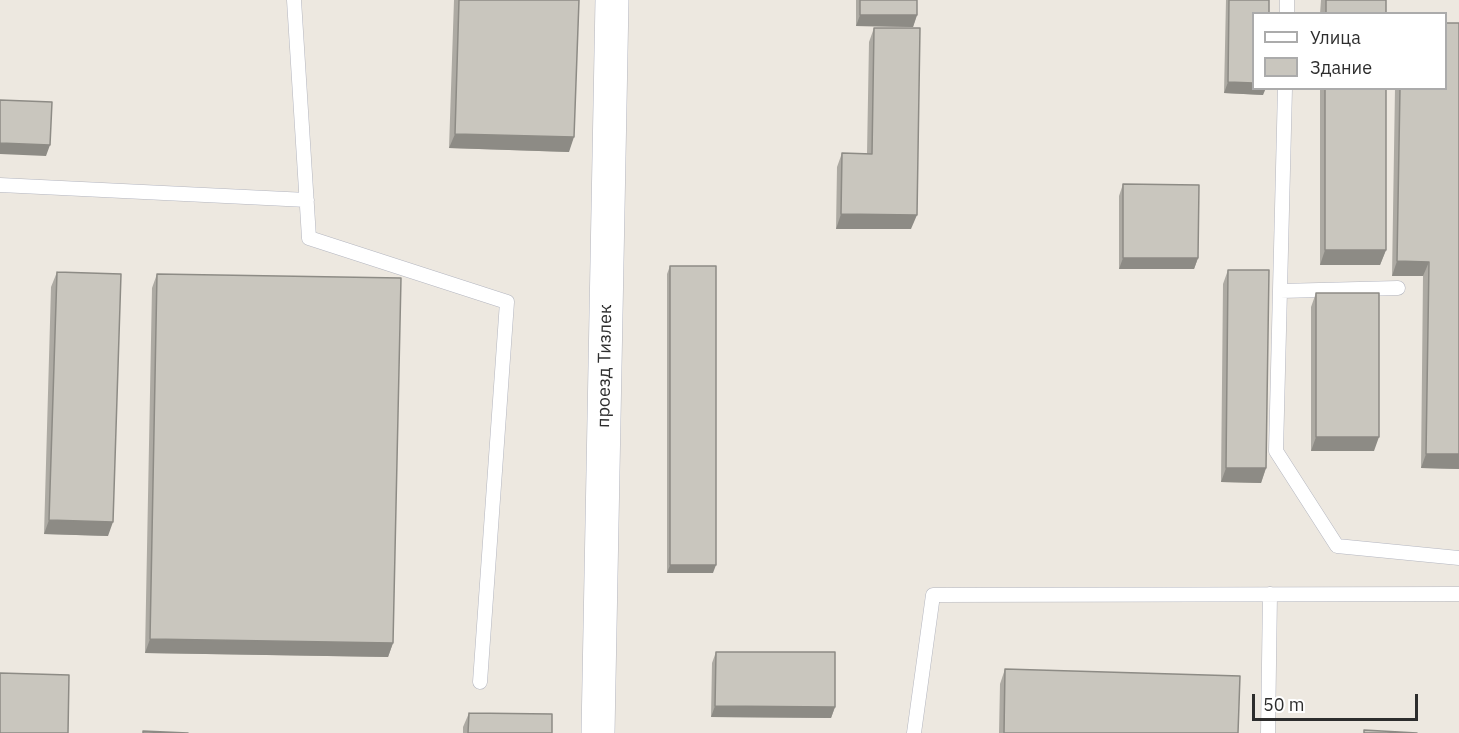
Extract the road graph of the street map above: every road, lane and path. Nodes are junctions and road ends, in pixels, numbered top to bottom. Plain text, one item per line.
1 (294, 0) edge
2 (612, 0) edge
3 (1285, 90) edge
4 (0, 185) edge
5 (307, 200) junction
6 (1398, 288) dead end
7 (1280, 291) junction
8 (1459, 558) edge
9 (1270, 594) junction
10 (1459, 594) edge
11 (480, 682) dead end
12 (598, 733) edge
13 (914, 733) edge
14 (1268, 733) edge

1 - 5 lane
2 - 12 street, проезд Тизлек
3 - 7 lane
4 - 5 lane
5 - 11 lane
6 - 7 lane
7 - 8 lane
9 - 10 lane
9 - 13 lane
9 - 14 lane

